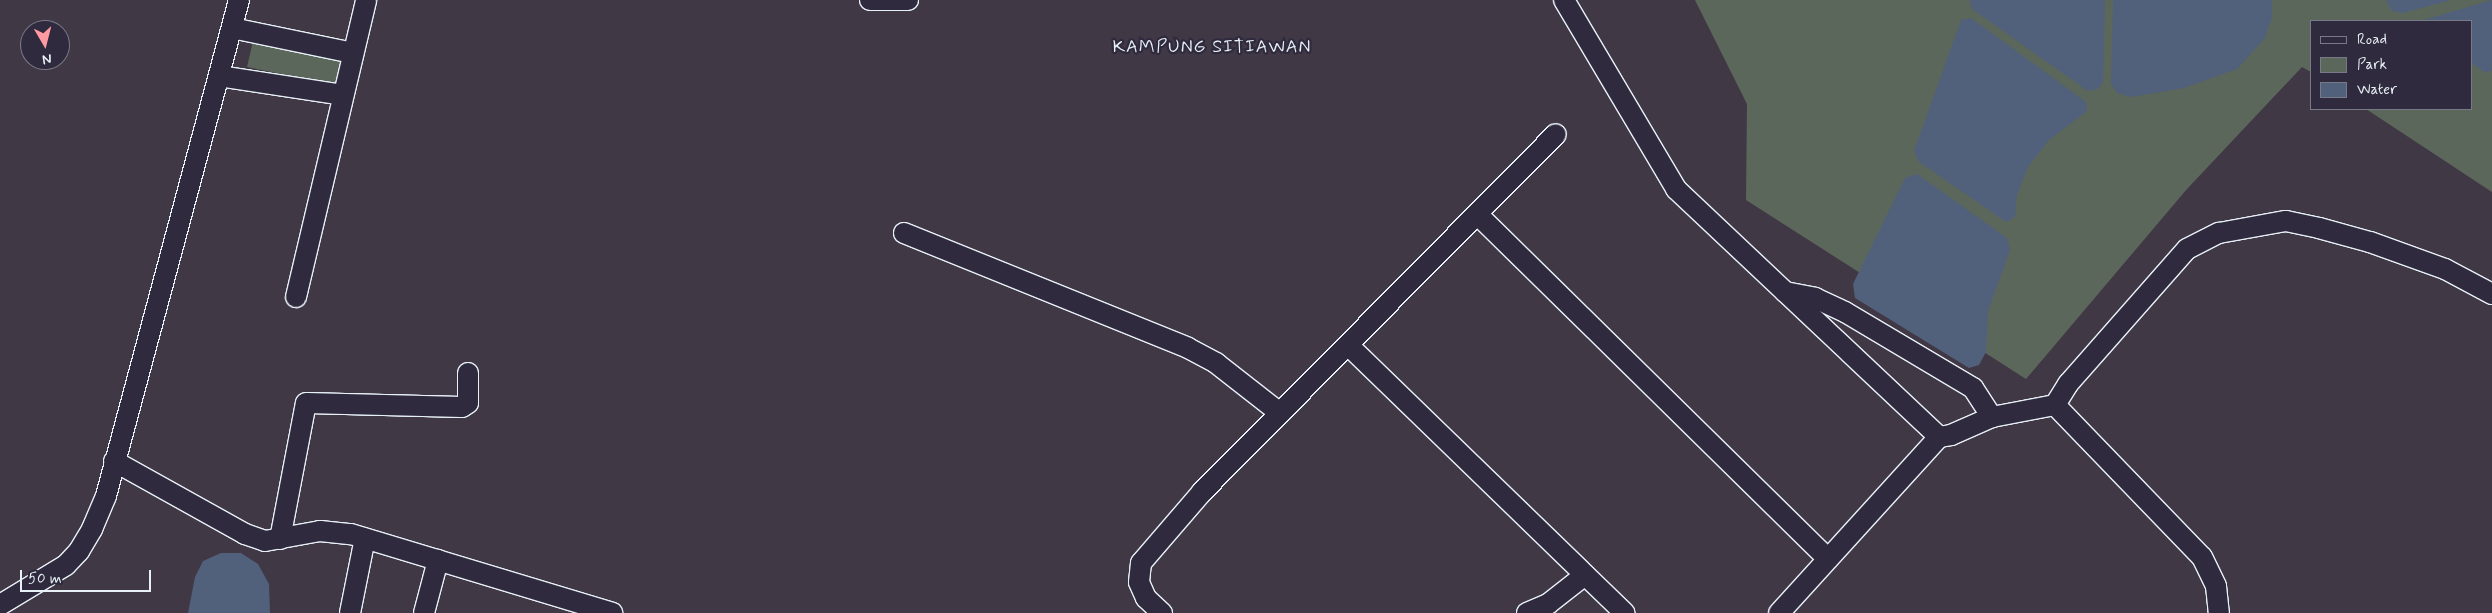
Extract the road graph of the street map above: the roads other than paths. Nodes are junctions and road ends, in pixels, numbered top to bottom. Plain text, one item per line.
1 (240, 0) edge
2 (366, 0) edge
3 (870, 0) edge
4 (908, 0) edge
5 (1564, 0) edge
6 (232, 28) junction
7 (353, 53) junction
8 (219, 76) junction
9 (344, 95) junction
10 (1556, 134) dead end
11 (1477, 214) junction
12 (904, 233) dead end
13 (1785, 292) junction
14 (2492, 294) edge
15 (296, 298) dead end
16 (1348, 345) junction
17 (468, 373) dead end
18 (2055, 405) junction
19 (1280, 413) junction
20 (1992, 417) junction
21 (1939, 437) junction
22 (114, 461) junction
23 (365, 538) junction
24 (280, 539) junction
25 (1828, 559) junction
26 (438, 560) junction
27 (1585, 576) junction
28 (0, 606) edge
29 (4, 613) edge
30 (350, 613) edge
31 (424, 613) edge
32 (612, 613) edge
33 (1162, 613) edge
34 (1527, 613) edge
35 (1625, 613) edge
36 (1779, 613) edge
37 (2219, 613) edge

1 - 6 street
2 - 7 street
3 - 4 street
5 - 13 street
6 - 7 street
6 - 8 street
7 - 9 street
8 - 9 street
8 - 22 street
9 - 15 street
10 - 11 street
11 - 16 street
11 - 25 street
12 - 19 street
13 - 20 street
13 - 21 street
14 - 18 street
16 - 19 street
16 - 27 street
17 - 24 street
18 - 20 street
18 - 37 street
19 - 33 street
20 - 21 street
21 - 25 street
22 - 24 street
22 - 28 street
23 - 24 street
23 - 26 street
23 - 30 street
25 - 36 street
26 - 31 street
26 - 32 street
27 - 34 street
27 - 35 street
28 - 29 street

